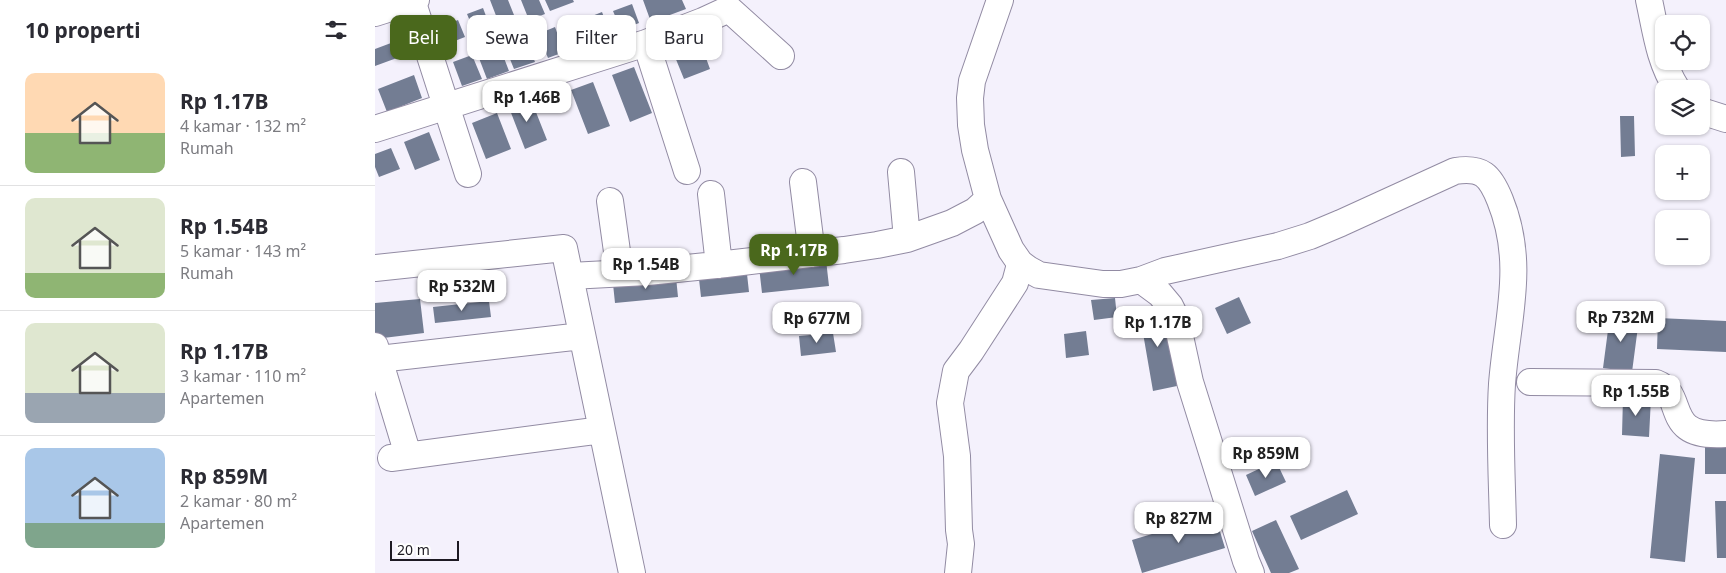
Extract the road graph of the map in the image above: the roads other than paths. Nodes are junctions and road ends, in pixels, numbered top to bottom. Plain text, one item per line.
1 (413, 0) edge
2 (1000, 0) edge
3 (1649, 0) edge
4 (725, 4) edge
5 (375, 13) edge
6 (645, 43) junction
7 (781, 56) dead end
8 (1671, 80) edge
9 (446, 105) junction
10 (1710, 114) edge
11 (1726, 119) edge
12 (375, 129) edge
13 (687, 171) dead end
14 (901, 172) dead end
15 (468, 174) dead end
16 (803, 182) dead end
17 (711, 194) dead end
18 (988, 199) junction
19 (610, 200) dead end
20 (907, 239) junction
21 (812, 254) junction
22 (719, 265) junction
23 (1024, 266) junction
24 (375, 268) edge
25 (620, 273) junction
26 (570, 276) junction
27 (1141, 280) junction
28 (582, 336) junction
29 (377, 352) edge
30 (1530, 382) dead end
31 (603, 430) junction
32 (1726, 434) edge
33 (1503, 525) dead end
34 (632, 573) edge
35 (958, 573) edge
36 (1251, 573) edge

1 - 5 street
1 - 9 street
2 - 18 street
3 - 8 street
4 - 6 street
4 - 7 street
6 - 9 street
6 - 13 street
9 - 12 street
9 - 15 street
10 - 11 street
14 - 20 street
16 - 21 street
17 - 22 street
18 - 20 street
18 - 23 street
19 - 25 street
20 - 21 street
21 - 22 street
22 - 25 street
23 - 27 street
23 - 35 street
24 - 26 street
25 - 26 street
26 - 28 street
27 - 33 street
27 - 36 street
28 - 29 street
28 - 31 street
29 - 31 street
30 - 32 street
31 - 34 street

